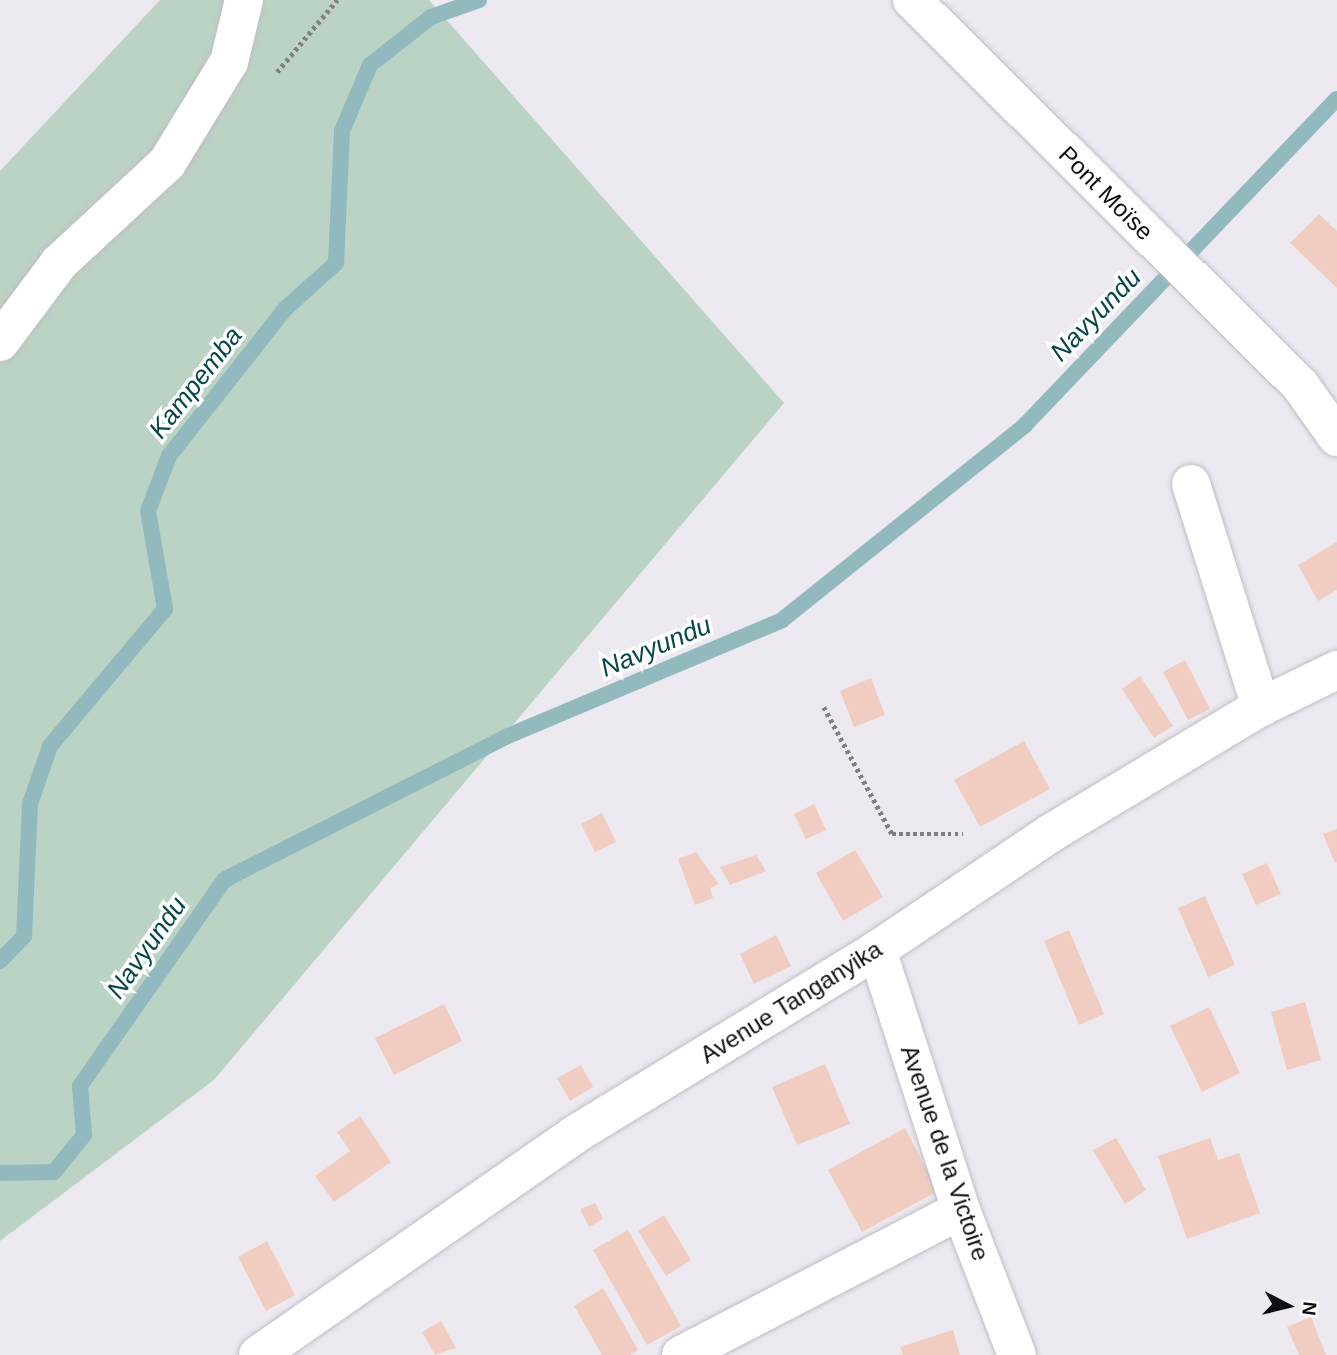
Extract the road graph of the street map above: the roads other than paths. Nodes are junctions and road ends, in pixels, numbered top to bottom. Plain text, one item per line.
1 (244, 0) edge
2 (912, 0) edge
3 (0, 342) edge
4 (1337, 437) edge
5 (1191, 484) dead end
6 (1337, 670) edge
7 (1261, 707) junction
8 (877, 950) junction
9 (961, 1210) junction
10 (693, 1352) edge
11 (258, 1355) edge
12 (1017, 1355) edge

1 - 3 street
2 - 4 street, Pont Moïse
5 - 7 street
6 - 7 street, Avenue Tanganyika
7 - 8 street, Avenue Tanganyika
8 - 9 street, Avenue de la Victoire
8 - 11 street, Avenue Tanganyika
9 - 10 street
9 - 12 street, Avenue de la Victoire

